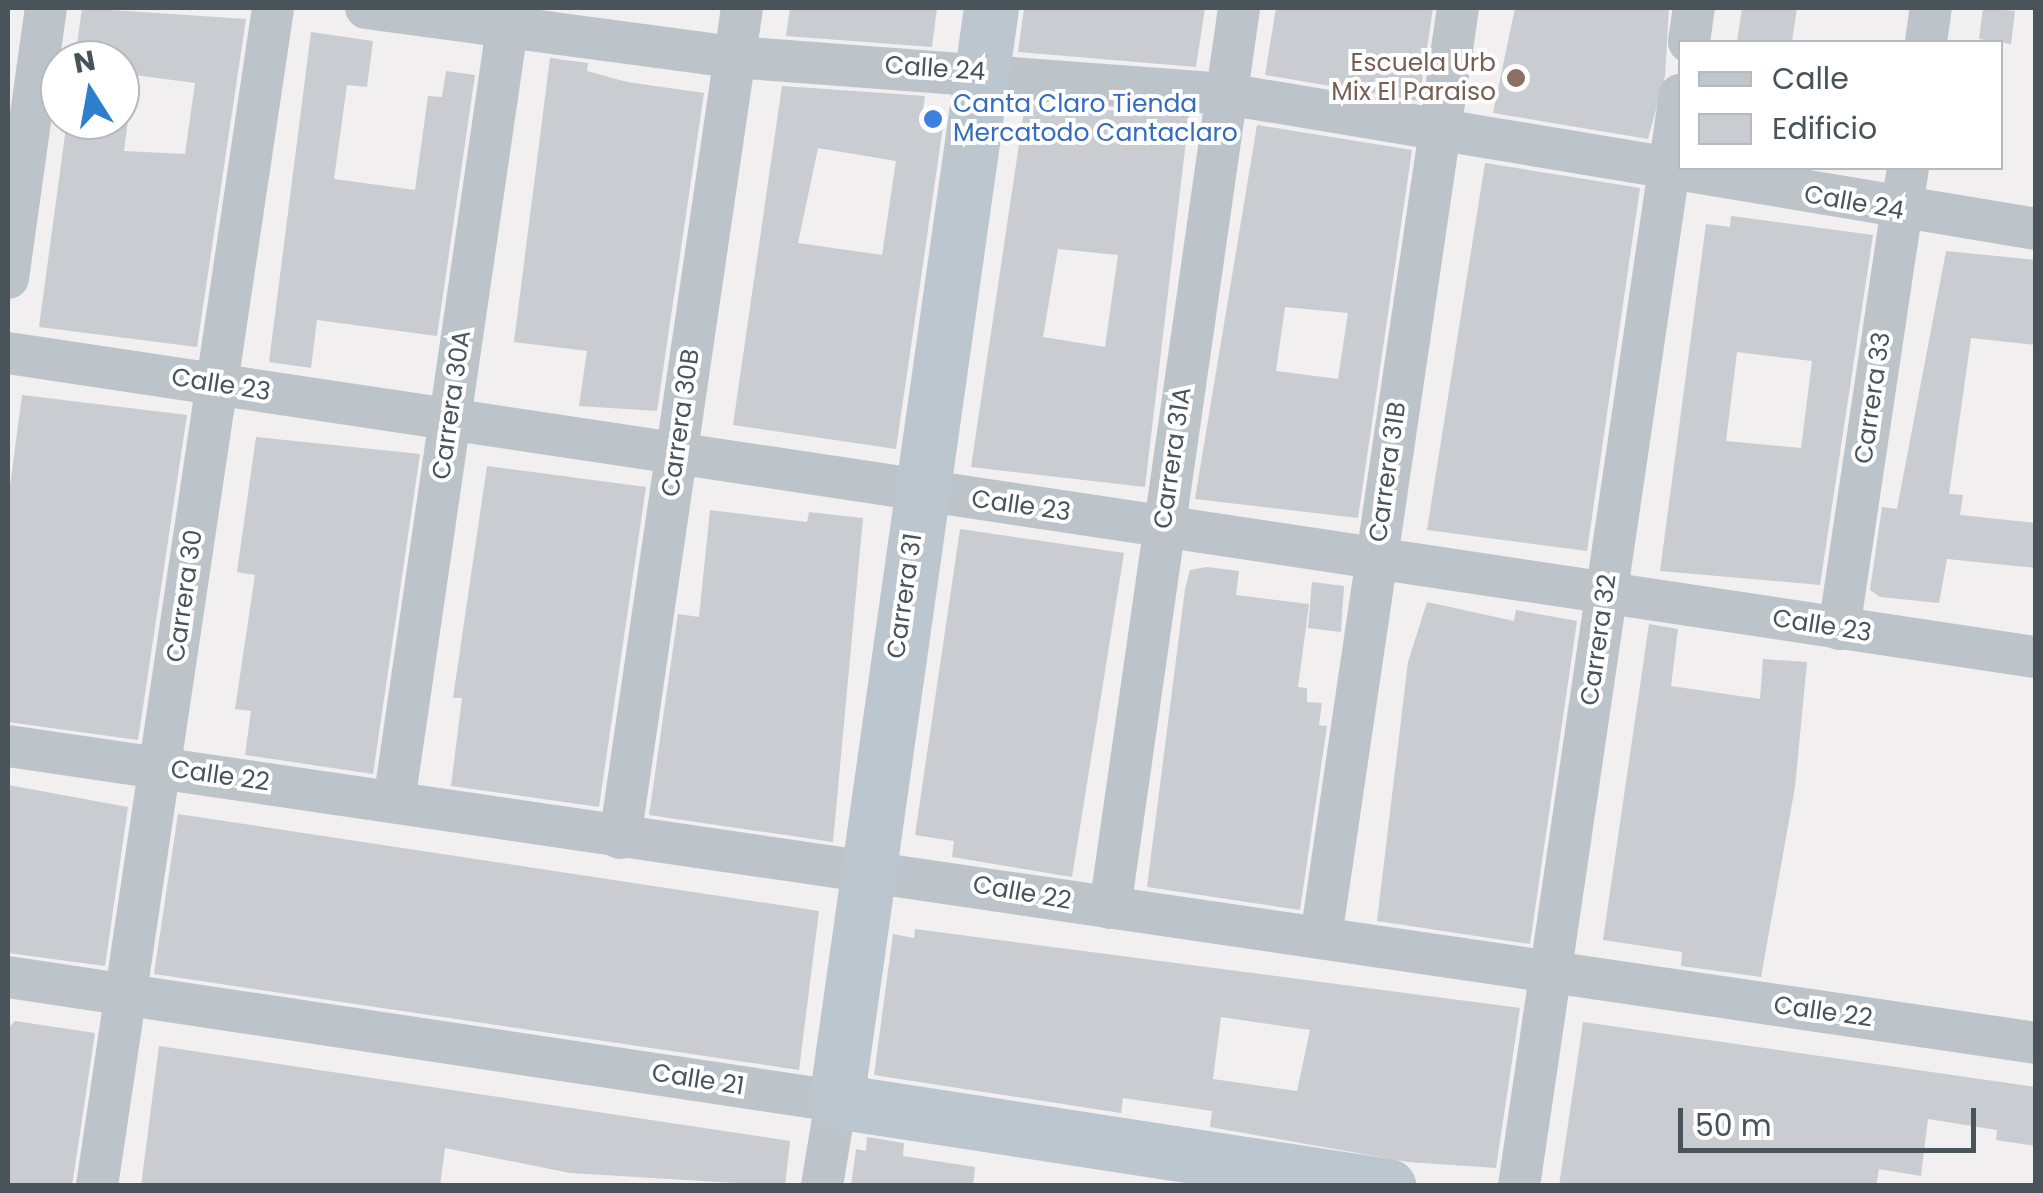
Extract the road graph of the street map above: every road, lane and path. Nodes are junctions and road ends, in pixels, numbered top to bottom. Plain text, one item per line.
1 (46, 8) edge
2 (273, 8) edge
3 (366, 8) edge
4 (742, 8) edge
5 (991, 8) edge
6 (1239, 8) edge
7 (1458, 8) edge
8 (1694, 8) edge
9 (1932, 8) edge
10 (508, 17) edge
11 (1689, 40) edge
12 (1926, 40) edge
13 (734, 57) junction
14 (979, 72) junction
15 (1226, 94) junction
16 (1678, 108) edge
17 (1440, 125) junction
18 (1908, 170) edge
19 (1668, 171) junction
20 (1901, 211) junction
21 (2036, 229) edge
22 (8, 278) edge
23 (8, 353) edge
24 (217, 384) junction
25 (450, 419) junction
26 (676, 453) junction
27 (920, 492) junction
28 (1163, 526) junction
29 (1376, 558) junction
30 (1606, 593) junction
31 (1839, 629) junction
32 (2036, 657) edge
33 (8, 746) edge
34 (160, 768) junction
35 (394, 802) junction
36 (620, 838) junction
37 (868, 867) junction
38 (1110, 908) junction
39 (1321, 938) junction
40 (1555, 972) junction
41 (8, 977) edge
42 (126, 994) junction
43 (2036, 1043) edge
44 (836, 1101) junction
45 (97, 1186) edge
46 (822, 1186) edge
47 (1388, 1186) edge
48 (1519, 1186) edge

1 - 22 street
2 - 24 street, Carrera 30
3 - 10 street, Calle 24
4 - 13 street, Carrera 30B
5 - 14 street, Carrera 31
6 - 15 street, Carrera 31A
7 - 17 street, Carrera 31B
8 - 11 street
9 - 12 street
10 - 13 street, Calle 24
10 - 25 street, Carrera 30A
13 - 14 street, Calle 24
13 - 26 street, Carrera 30B
14 - 15 street, Calle 24
14 - 27 street, Carrera 31
15 - 17 street, Calle 24
15 - 28 street, Carrera 31A
16 - 19 street, Carrera 32
17 - 19 street, Calle 24
17 - 29 street, Carrera 31B
18 - 20 street, Carrera 33
19 - 20 street, Calle 24
19 - 30 street, Carrera 32
20 - 21 street, Calle 24
20 - 31 street, Carrera 33
23 - 24 street, Calle 23
24 - 25 street, Calle 23
24 - 34 street, Carrera 30
25 - 26 street, Calle 23
25 - 35 street, Carrera 30A
26 - 27 street, Calle 23
26 - 36 street, Carrera 30B
27 - 28 street, Calle 23
27 - 37 street, Carrera 31
28 - 29 street, Calle 23
28 - 38 street, Carrera 31A
29 - 30 street, Calle 23
29 - 39 street, Carrera 31B
30 - 31 street, Calle 23
30 - 40 street, Carrera 32
31 - 32 street, Calle 23
33 - 34 street, Calle 22
34 - 35 street, Calle 22
34 - 42 street, Carrera 30
35 - 36 street, Calle 22
36 - 37 street, Calle 22
37 - 38 street, Calle 22
37 - 44 street, Carrera 31
38 - 39 street, Calle 22
39 - 40 street, Calle 22
40 - 43 street, Calle 22
40 - 48 street, Carrera 32
41 - 42 street, Calle 21
42 - 44 street, Calle 21
42 - 45 street, Carrera 30
44 - 46 street, Carrera 31
44 - 47 street, Calle 21

